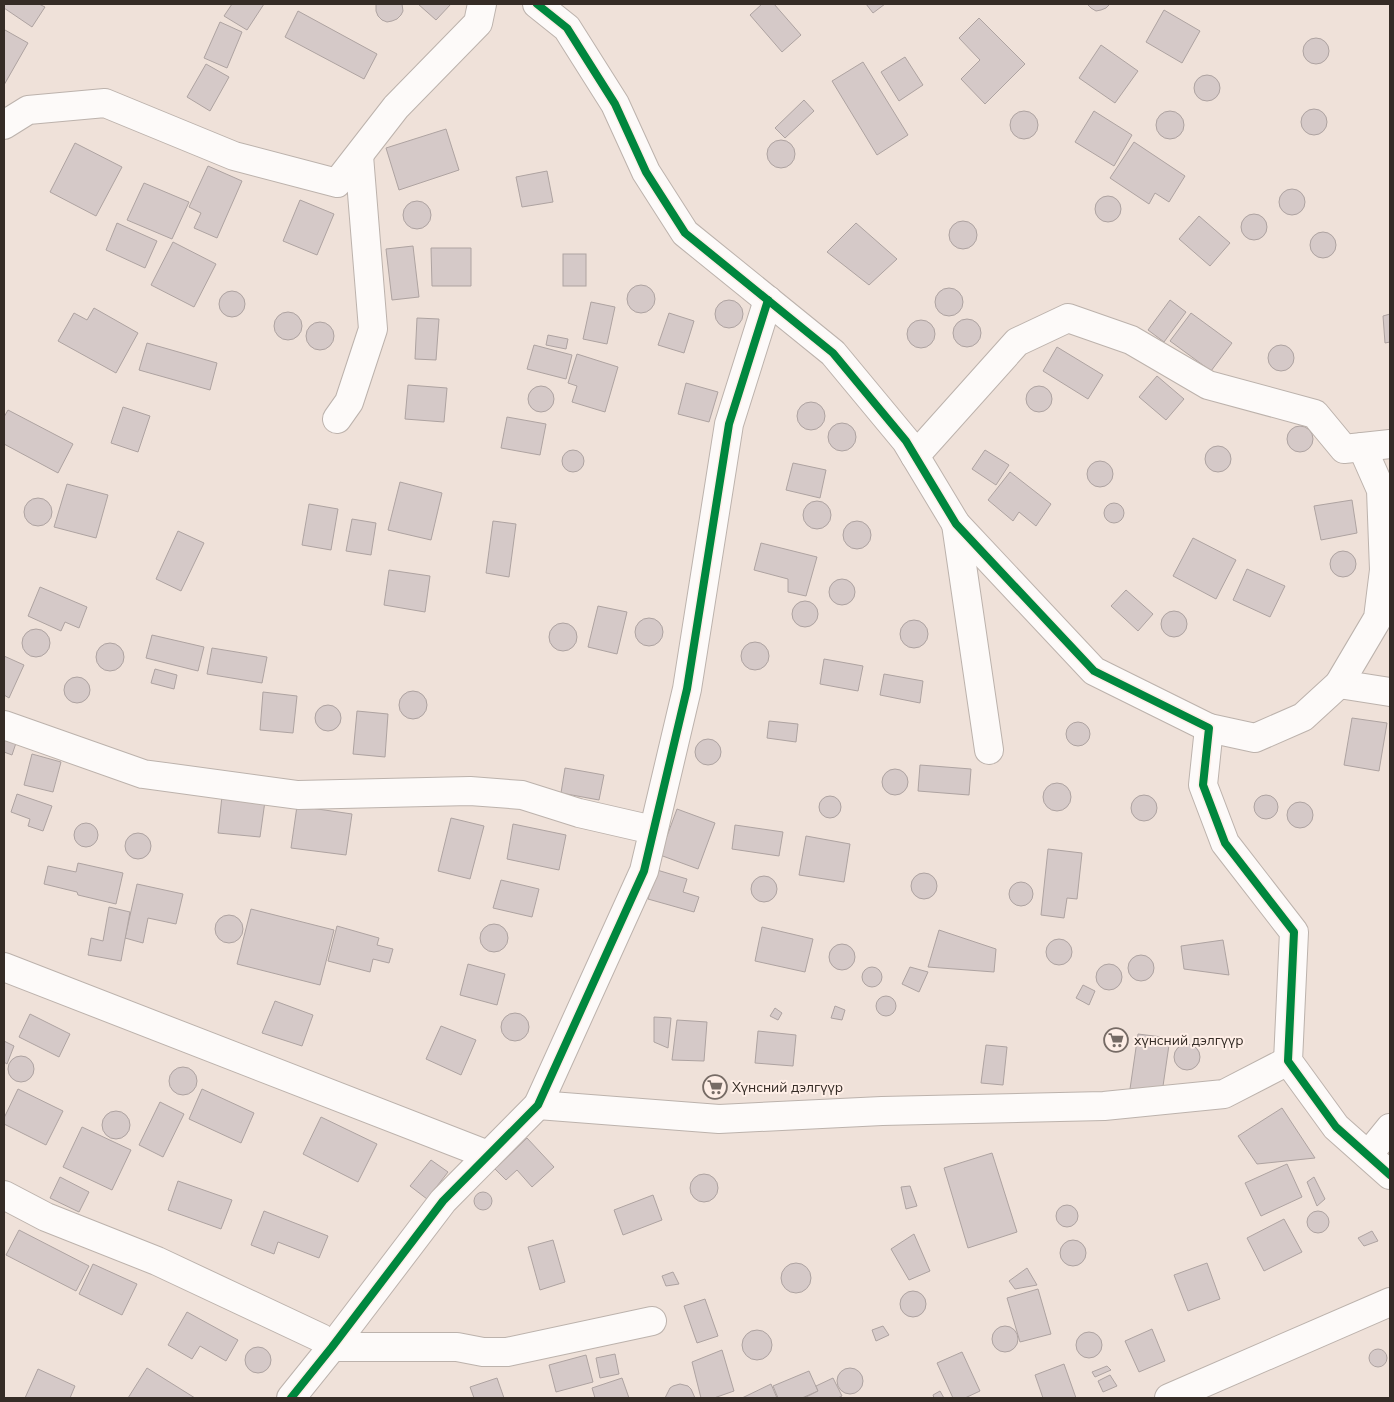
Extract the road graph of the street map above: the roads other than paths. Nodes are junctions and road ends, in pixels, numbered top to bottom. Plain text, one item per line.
1 (482, 4) edge
2 (537, 4) edge
3 (4, 125) edge
4 (359, 156) junction
5 (768, 300) junction
6 (337, 419) dead end
7 (1390, 444) edge
8 (1362, 447) junction
9 (915, 456) junction
10 (956, 524) junction
11 (1339, 684) junction
12 (1390, 692) edge
13 (4, 725) edge
14 (1209, 728) junction
15 (989, 750) dead end
16 (653, 830) junction
17 (4, 966) edge
18 (1288, 1062) junction
19 (538, 1105) junction
20 (1390, 1128) edge
21 (488, 1155) junction
22 (1368, 1155) junction
23 (1390, 1175) edge
24 (4, 1195) edge
25 (1390, 1302) edge
26 (652, 1321) dead end
27 (332, 1347) junction
28 (291, 1398) edge
29 (1169, 1398) edge

1 - 4 street
2 - 5 street
3 - 4 street
4 - 6 street
5 - 9 street
5 - 16 street
7 - 8 street
8 - 9 street
8 - 11 street
9 - 10 street
10 - 14 street
10 - 15 street
11 - 12 street
11 - 14 street
13 - 16 street
14 - 18 street
16 - 19 street
17 - 21 street
18 - 19 street
18 - 22 street
19 - 21 street
20 - 22 street
21 - 27 street
22 - 23 street
24 - 27 street
25 - 29 street
26 - 27 street
27 - 28 street

